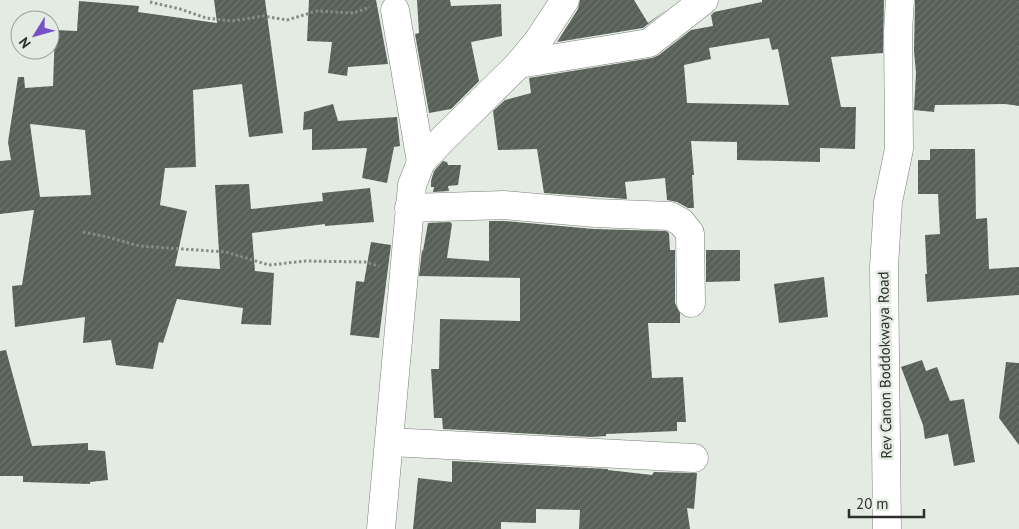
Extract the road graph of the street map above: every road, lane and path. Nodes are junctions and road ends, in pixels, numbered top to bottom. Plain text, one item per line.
1 (565, 0) edge
2 (704, 0) edge
3 (900, 0) edge
4 (150, 2) dead end
5 (385, 8) joint
6 (520, 64) junction
7 (421, 162) junction
8 (409, 208) junction
9 (83, 232) dead end
10 (403, 272) junction
11 (690, 302) dead end
12 (390, 442) junction
13 (694, 458) dead end
14 (381, 529) edge
15 (887, 529) edge

1 - 6 street
2 - 6 street
3 - 15 street, Rev Canon Boddokwaya Road
4 - 5 path
5 - 7 street
6 - 7 street
7 - 8 street
8 - 10 street
8 - 11 street
9 - 10 path
10 - 12 street
12 - 13 street
12 - 14 street

